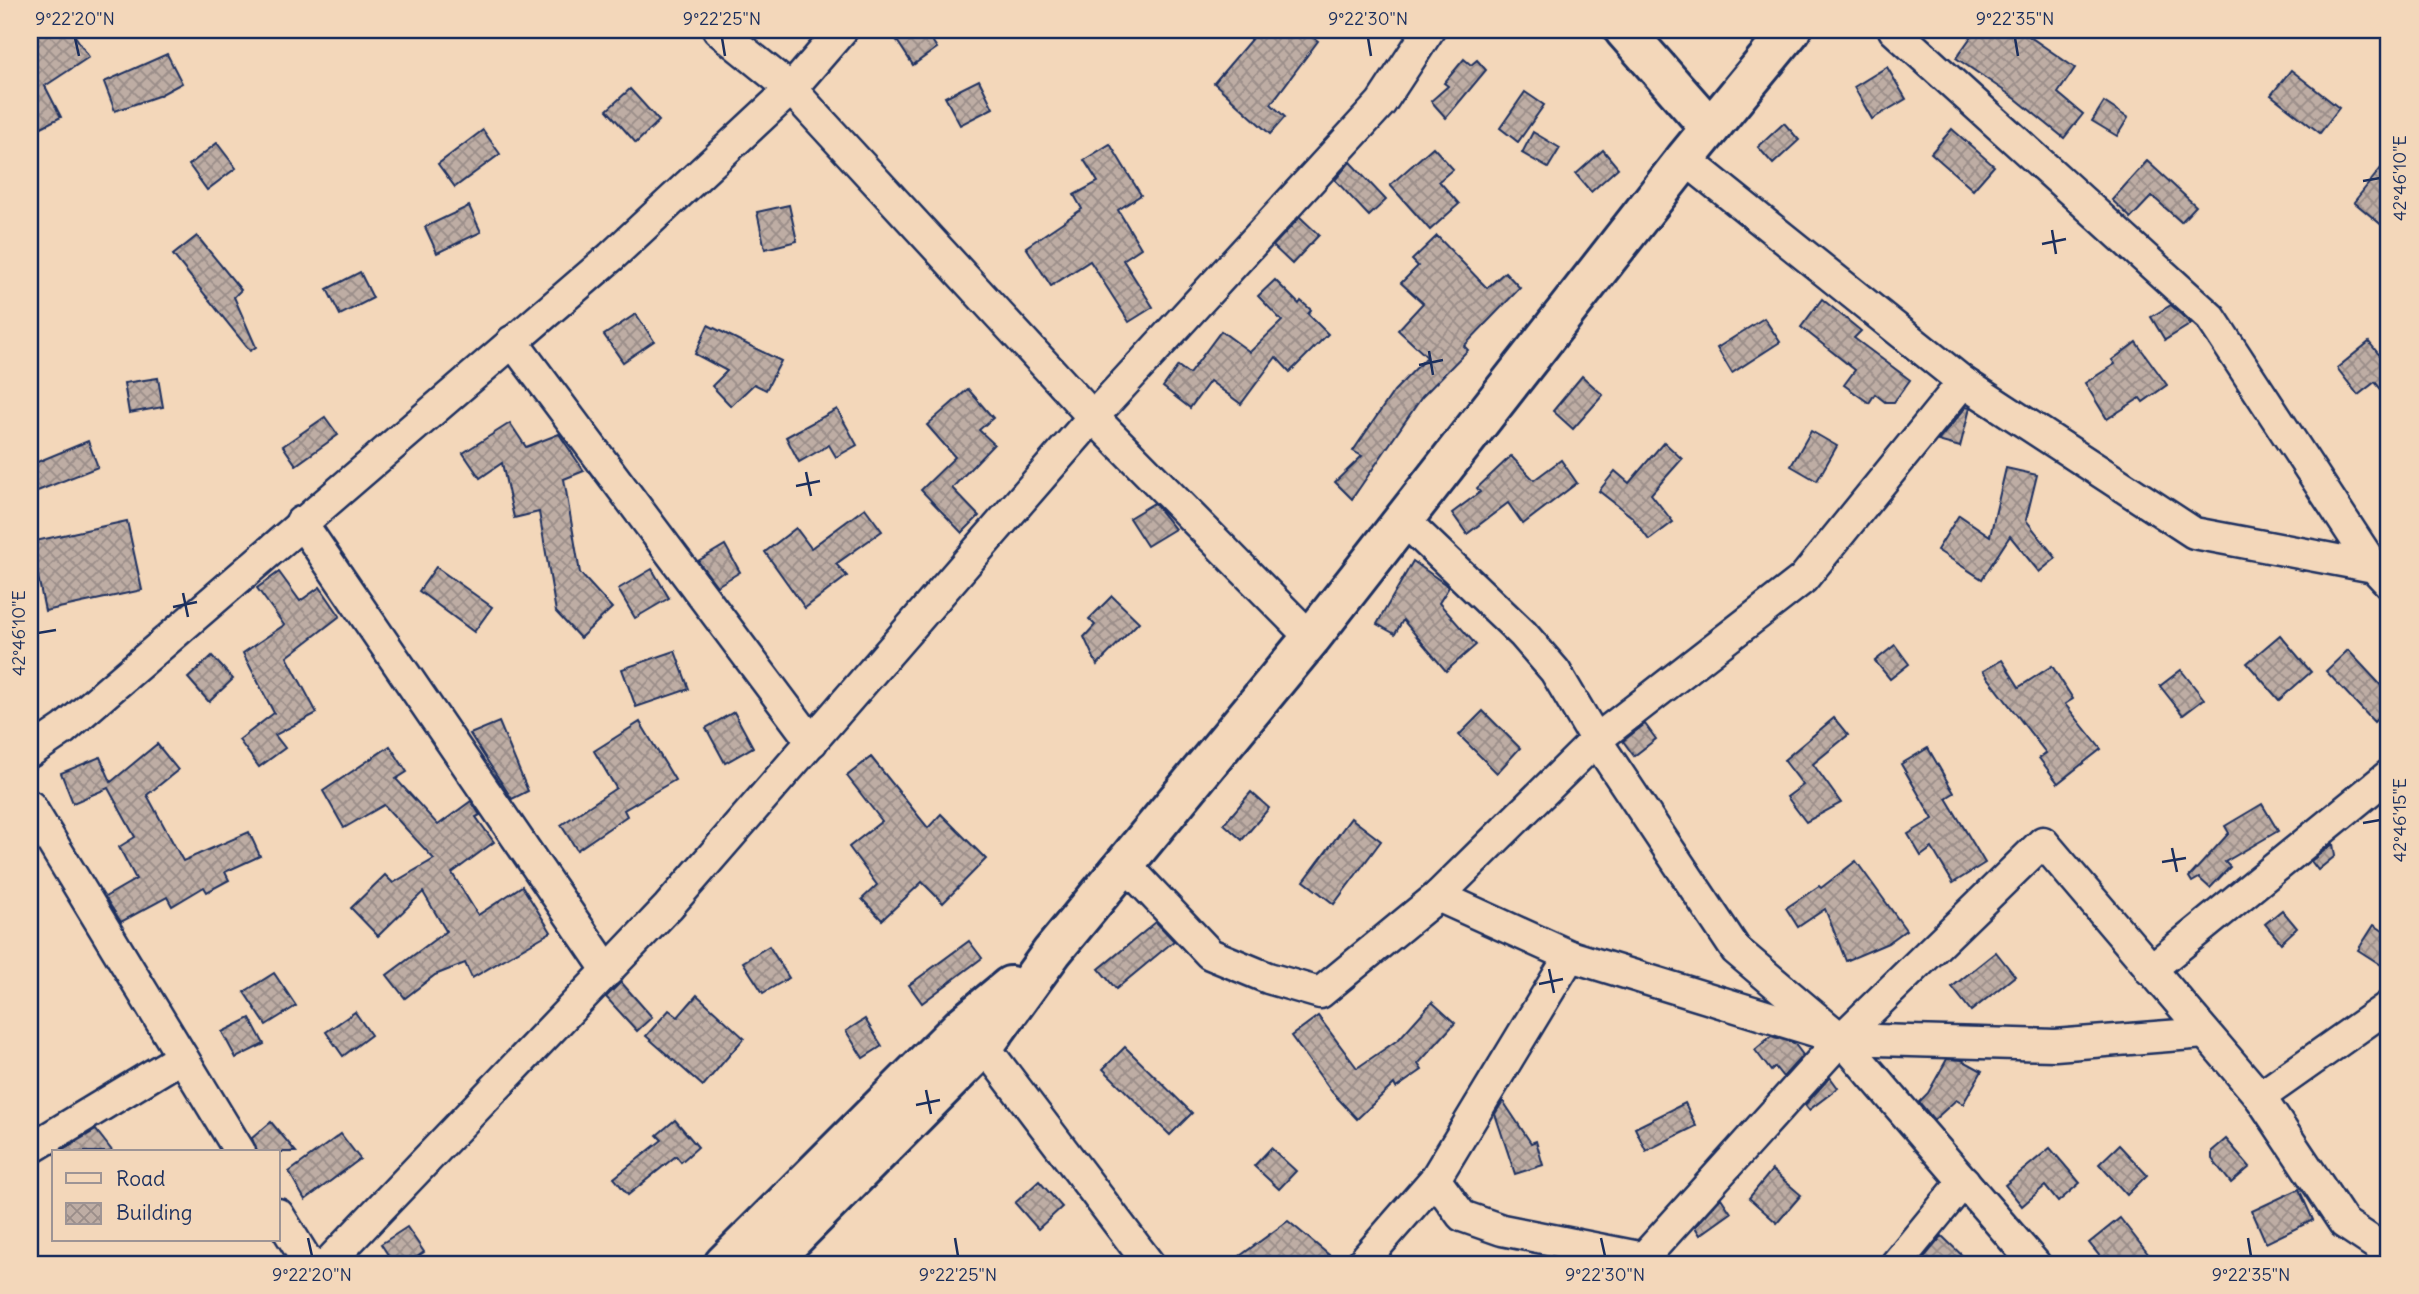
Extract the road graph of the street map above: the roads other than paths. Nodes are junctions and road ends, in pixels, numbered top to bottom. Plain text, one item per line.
1 (718, 30) edge
2 (842, 30) edge
3 (1429, 30) edge
4 (1624, 30) edge
5 (1791, 30) edge
6 (1894, 30) edge
7 (791, 89) junction
8 (1710, 128) junction
9 (1685, 159) junction
10 (512, 341) junction
11 (1963, 382) junction
12 (1094, 417) junction
13 (1403, 519) junction
14 (301, 522) junction
15 (2382, 575) edge
16 (1311, 638) junction
17 (1596, 740) junction
18 (812, 741) junction
19 (30, 752) edge
20 (2389, 775) edge
21 (30, 806) edge
22 (1124, 863) junction
23 (1438, 896) junction
24 (1570, 956) junction
25 (2150, 970) junction
26 (608, 971) junction
27 (2389, 1006) edge
28 (2205, 1033) junction
29 (974, 1036) junction
30 (1841, 1039) junction
31 (182, 1057) junction
32 (2260, 1097) junction
33 (30, 1149) edge
34 (239, 1150) edge
35 (1435, 1179) junction
36 (1964, 1181) junction
37 (280, 1217) edge
38 (2389, 1255) edge
39 (1641, 1261) edge
40 (309, 1264) edge
41 (327, 1264) edge
42 (724, 1264) edge
43 (768, 1264) edge
44 (1149, 1264) edge
45 (1361, 1264) edge
46 (1896, 1264) edge
47 (2035, 1264) edge
48 (2377, 1264) edge

1 - 7 street
2 - 7 street
3 - 12 street
4 - 8 main road
5 - 8 main road
6 - 15 street
7 - 10 street
7 - 12 street
8 - 9 main road
9 - 11 street
9 - 13 main road
10 - 14 street
10 - 18 street
11 - 15 street
11 - 17 street
12 - 16 street
12 - 18 street
13 - 16 main road
13 - 17 street
14 - 19 street
14 - 26 street
16 - 22 main road
17 - 23 street
17 - 30 street
18 - 26 street
20 - 25 street
21 - 31 street
22 - 23 street
22 - 29 main road
23 - 24 street
24 - 30 street
24 - 35 street
25 - 28 street
25 - 30 street
26 - 41 street
27 - 32 street
28 - 30 street
28 - 32 street
29 - 42 main road
29 - 43 main road
29 - 44 street
30 - 36 street
30 - 39 street
31 - 33 street
31 - 34 street
32 - 38 street
35 - 39 street
35 - 45 street
36 - 46 street
36 - 47 street
37 - 40 street
38 - 48 street

